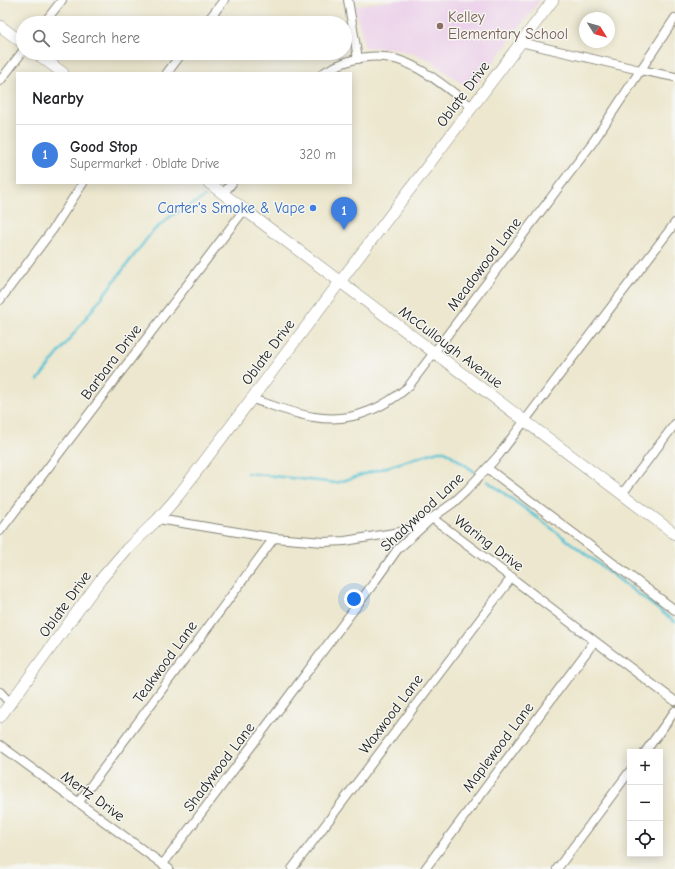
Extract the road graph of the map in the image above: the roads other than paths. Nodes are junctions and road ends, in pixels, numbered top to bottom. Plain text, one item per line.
1 (62, 0) edge
2 (224, 0) edge
3 (348, 0) edge
4 (553, 0) edge
5 (49, 16) edge
6 (211, 16) edge
7 (351, 16) edge
8 (675, 18) edge
9 (352, 24) edge
10 (0, 26) edge
11 (16, 38) edge
12 (520, 42) junction
13 (358, 59) junction
14 (16, 60) edge
15 (45, 60) edge
16 (177, 60) edge
17 (640, 70) junction
18 (62, 72) edge
19 (168, 72) edge
20 (325, 72) edge
21 (675, 76) edge
22 (0, 81) edge
23 (472, 107) junction
24 (82, 184) edge
25 (210, 184) edge
26 (231, 184) edge
27 (223, 194) junction
28 (244, 210) junction
29 (675, 223) edge
30 (340, 282) junction
31 (0, 300) edge
32 (434, 353) junction
33 (252, 399) junction
34 (525, 421) junction
35 (675, 424) edge
36 (487, 468) junction
37 (622, 494) junction
38 (432, 518) junction
39 (158, 519) junction
40 (0, 531) edge
41 (675, 534) edge
42 (274, 538) junction
43 (512, 577) junction
44 (675, 610) edge
45 (594, 642) junction
46 (0, 692) edge
47 (675, 701) edge
48 (11, 704) junction
49 (675, 711) edge
50 (0, 717) edge
51 (0, 745) edge
52 (646, 749) edge
53 (627, 776) edge
54 (78, 803) junction
55 (166, 867) edge
56 (292, 869) edge
57 (425, 869) edge
58 (557, 869) edge

1 - 5 street
2 - 6 street
3 - 7 street
4 - 12 street, Oblate Drive
8 - 17 street, Meadowood Lane
9 - 13 street
10 - 11 street
12 - 17 street
12 - 23 street, Oblate Drive
13 - 20 street
13 - 23 street
14 - 22 street
15 - 18 street
16 - 19 street
17 - 21 street
17 - 32 street, Meadowood Lane
23 - 30 street, Oblate Drive
24 - 31 street
25 - 27 street, McCullough Avenue
26 - 27 street
27 - 28 street, McCullough Avenue
28 - 30 street, McCullough Avenue
28 - 40 street, Barbara Drive
29 - 34 street, Shadywood Lane
30 - 32 street, McCullough Avenue
30 - 33 street, Oblate Drive
32 - 33 street, Meadowood Lane
32 - 34 street, McCullough Avenue
33 - 39 street, Oblate Drive
34 - 36 street, Shadywood Lane
34 - 37 street, McCullough Avenue
35 - 37 street
36 - 38 street, Shadywood Lane
36 - 44 street
37 - 41 street, McCullough Avenue
38 - 42 street, Waring Drive
38 - 43 street, Waring Drive
38 - 55 street, Shadywood Lane
39 - 42 street, Waring Drive
39 - 48 street, Oblate Drive
42 - 54 street, Teakwood Lane
43 - 45 street, Waring Drive
43 - 56 street, Waxwood Lane
45 - 47 street, Waring Drive
45 - 57 street, Maplewood Lane
46 - 48 street
48 - 50 street, Oblate Drive
49 - 52 street
51 - 54 street, Mertz Drive
53 - 58 street
54 - 55 street, Mertz Drive

